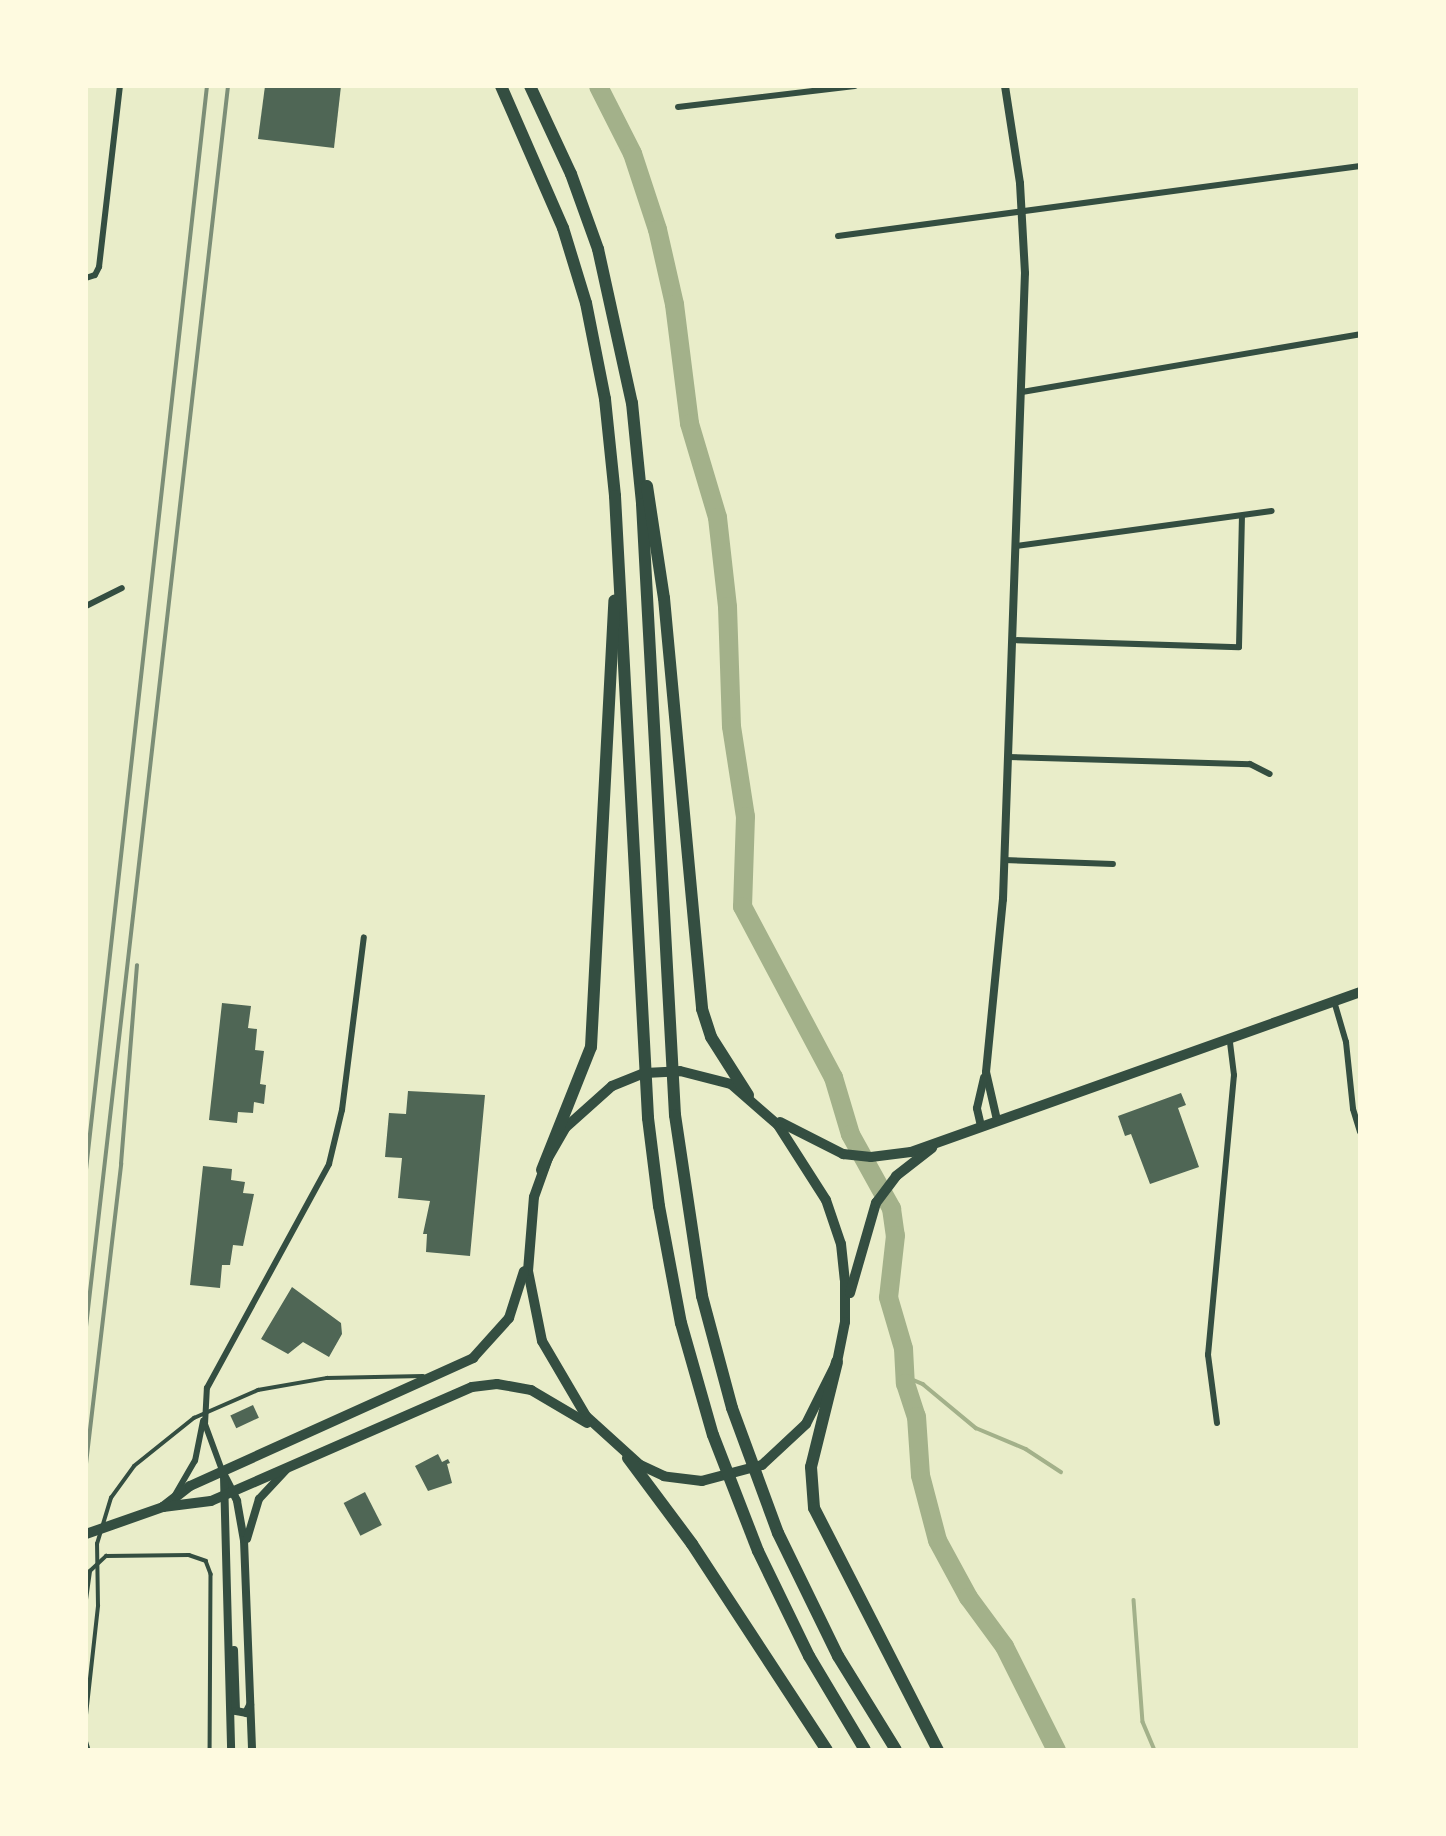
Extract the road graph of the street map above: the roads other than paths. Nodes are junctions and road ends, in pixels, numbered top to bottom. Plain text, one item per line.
1 (120, 86) edge
2 (501, 86) edge
3 (530, 86) edge
4 (855, 86) edge
5 (1005, 86) edge
6 (678, 107) dead end
7 (1360, 166) edge
8 (1023, 210) junction
9 (838, 236) dead end
10 (87, 278) edge
11 (1360, 334) edge
12 (1022, 392) junction
13 (632, 403) junction
14 (1272, 511) dead end
15 (1242, 516) junction
16 (617, 535) junction
17 (1016, 545) junction
18 (122, 588) dead end
19 (86, 606) edge
20 (1012, 640) junction
21 (1008, 757) junction
22 (1270, 774) dead end
23 (1004, 860) junction
24 (1113, 864) dead end
25 (364, 937) dead end
26 (1360, 992) edge
27 (1334, 1001) junction
28 (1229, 1037) junction
29 (986, 1072) junction
30 (748, 1095) junction
31 (763, 1108) junction
32 (997, 1120) junction
33 (981, 1126) junction
34 (1360, 1132) edge
35 (940, 1143) junction
36 (542, 1170) junction
37 (527, 1243) junction
38 (845, 1322) junction
39 (837, 1362) junction
40 (456, 1368) junction
41 (204, 1416) junction
42 (1217, 1423) dead end
43 (606, 1439) junction
44 (628, 1458) junction
45 (288, 1469) junction
46 (223, 1473) junction
47 (229, 1494) junction
48 (167, 1503) junction
49 (86, 1534) edge
50 (246, 1556) junction
51 (229, 1598) junction
52 (86, 1600) edge
53 (251, 1699) junction
54 (86, 1715) edge
55 (86, 1740) edge
56 (89, 1750) edge
57 (210, 1750) edge
58 (231, 1750) edge
59 (252, 1750) edge
60 (827, 1750) edge
61 (865, 1750) edge
62 (896, 1750) edge
63 (938, 1750) edge

1 - 10 street
2 - 16 highway
3 - 13 highway
4 - 6 street
5 - 8 street
7 - 8 street
8 - 9 street
8 - 12 street
11 - 12 street
12 - 17 street
13 - 30 highway
13 - 62 highway
14 - 15 street
15 - 17 street
15 - 20 street
16 - 36 highway
16 - 61 highway
17 - 20 street
18 - 19 street
20 - 21 street
21 - 22 street
21 - 23 street
23 - 24 street
23 - 29 street
25 - 41 street
26 - 27 main road
27 - 28 main road
27 - 34 street
28 - 32 main road
28 - 42 street
29 - 32 street
29 - 33 street
30 - 31 main road
30 - 36 main road
31 - 35 main road
31 - 38 main road
32 - 33 main road
33 - 35 main road
35 - 38 main road
36 - 37 main road
37 - 40 main road
37 - 43 main road
38 - 39 main road
39 - 44 main road
39 - 63 highway
40 - 46 main road
40 - 54 lane
41 - 46 street
41 - 48 street
43 - 44 main road
43 - 45 main road
44 - 60 highway
45 - 47 main road
45 - 50 street
46 - 47 street
46 - 48 main road
47 - 48 main road
47 - 50 street
47 - 51 street
48 - 49 main road
50 - 53 street
51 - 53 street
51 - 58 street
52 - 57 lane
53 - 59 street
55 - 56 lane

